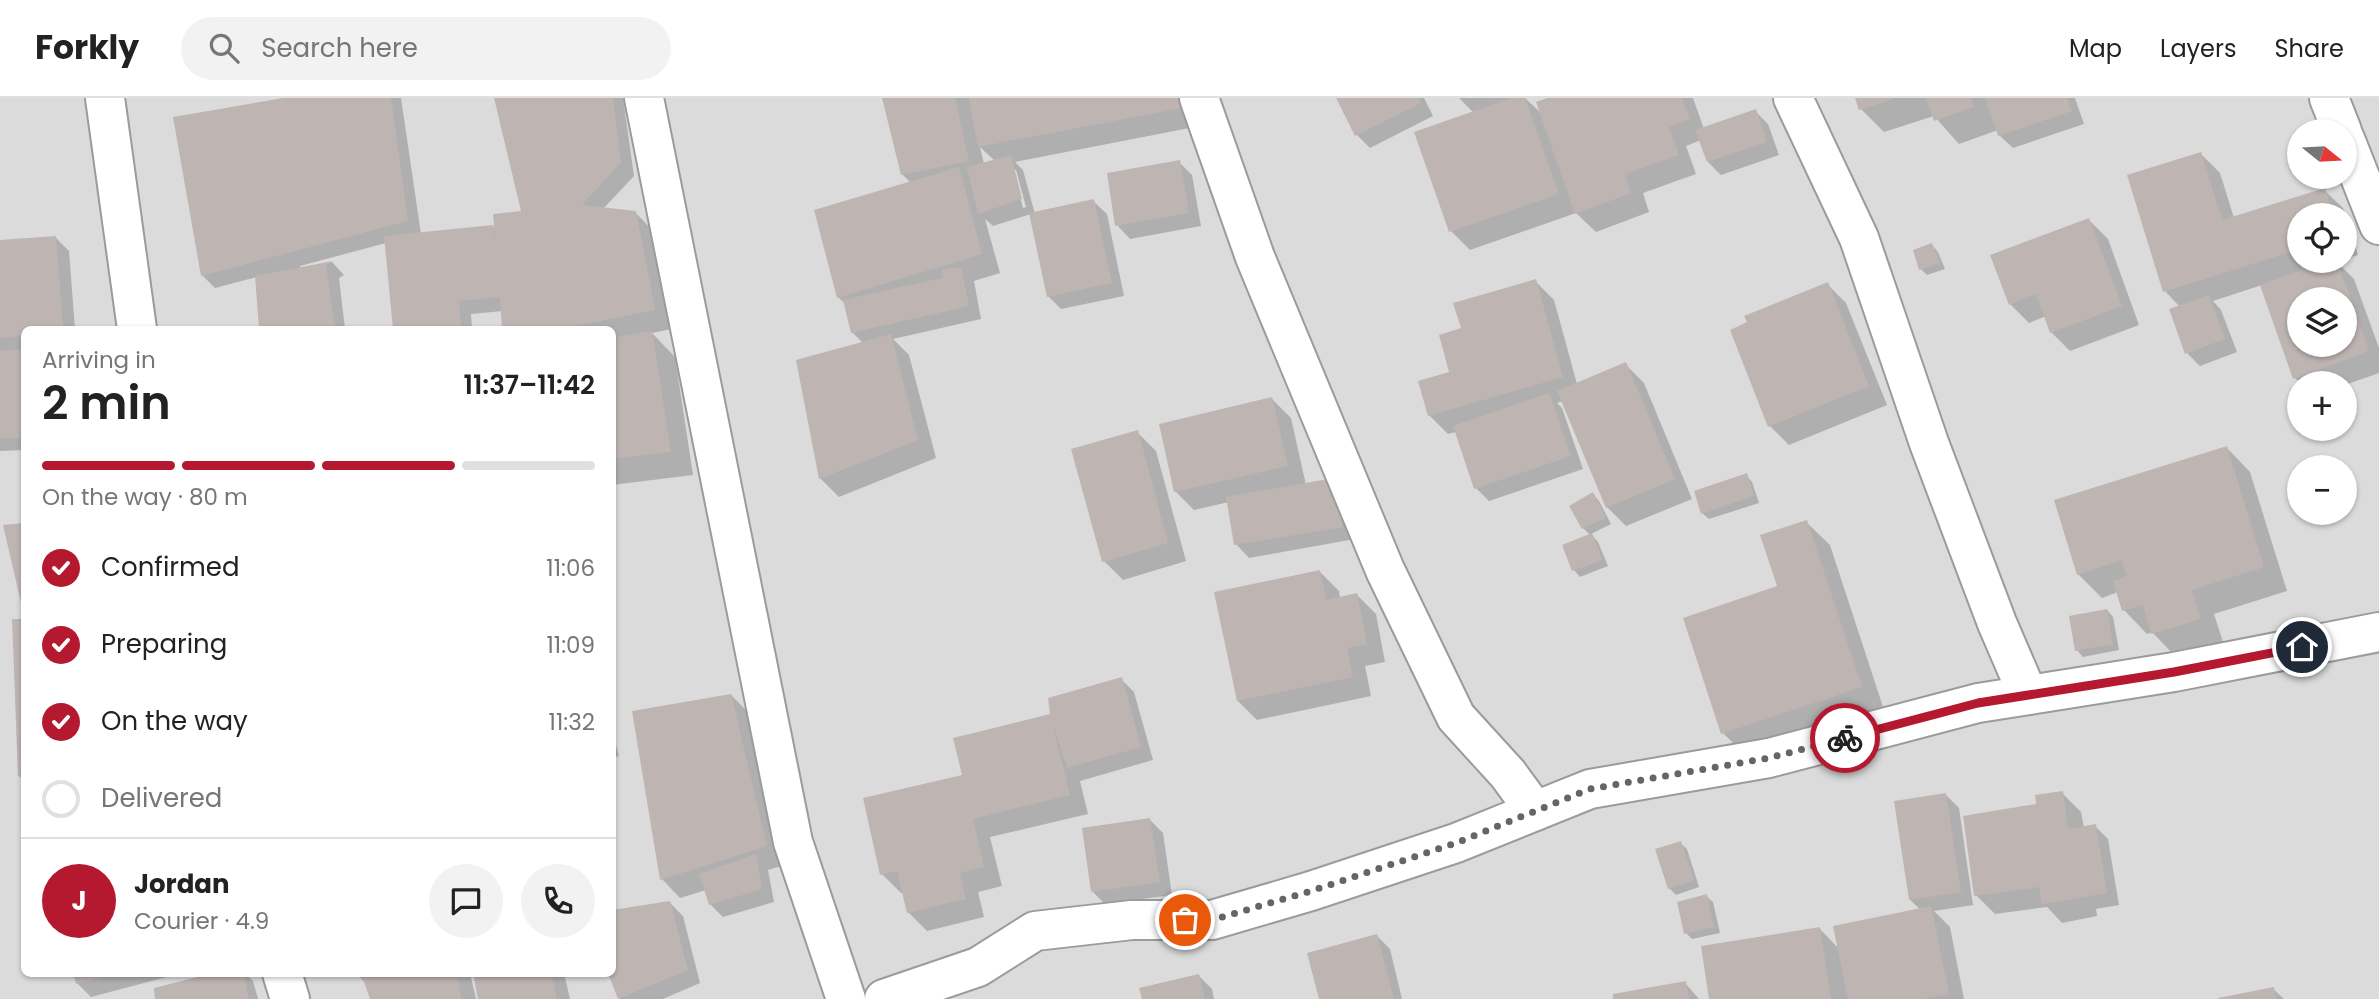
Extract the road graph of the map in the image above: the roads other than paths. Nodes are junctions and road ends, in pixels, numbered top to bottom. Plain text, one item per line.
1 (104, 98) edge
2 (644, 98) edge
3 (1199, 98) edge
4 (1793, 98) edge
5 (2329, 98) edge
6 (2337, 119) edge
7 (2357, 169) edge
8 (2379, 225) edge
9 (136, 326) edge
10 (2379, 632) edge
11 (2028, 695) junction
12 (1535, 811) junction
13 (283, 977) edge
14 (290, 999) edge
15 (846, 999) edge
16 (884, 999) edge

1 - 9 street
2 - 15 street
3 - 12 street
4 - 11 street
5 - 6 street
7 - 8 street
10 - 11 street
11 - 12 street
12 - 16 street
13 - 14 street

